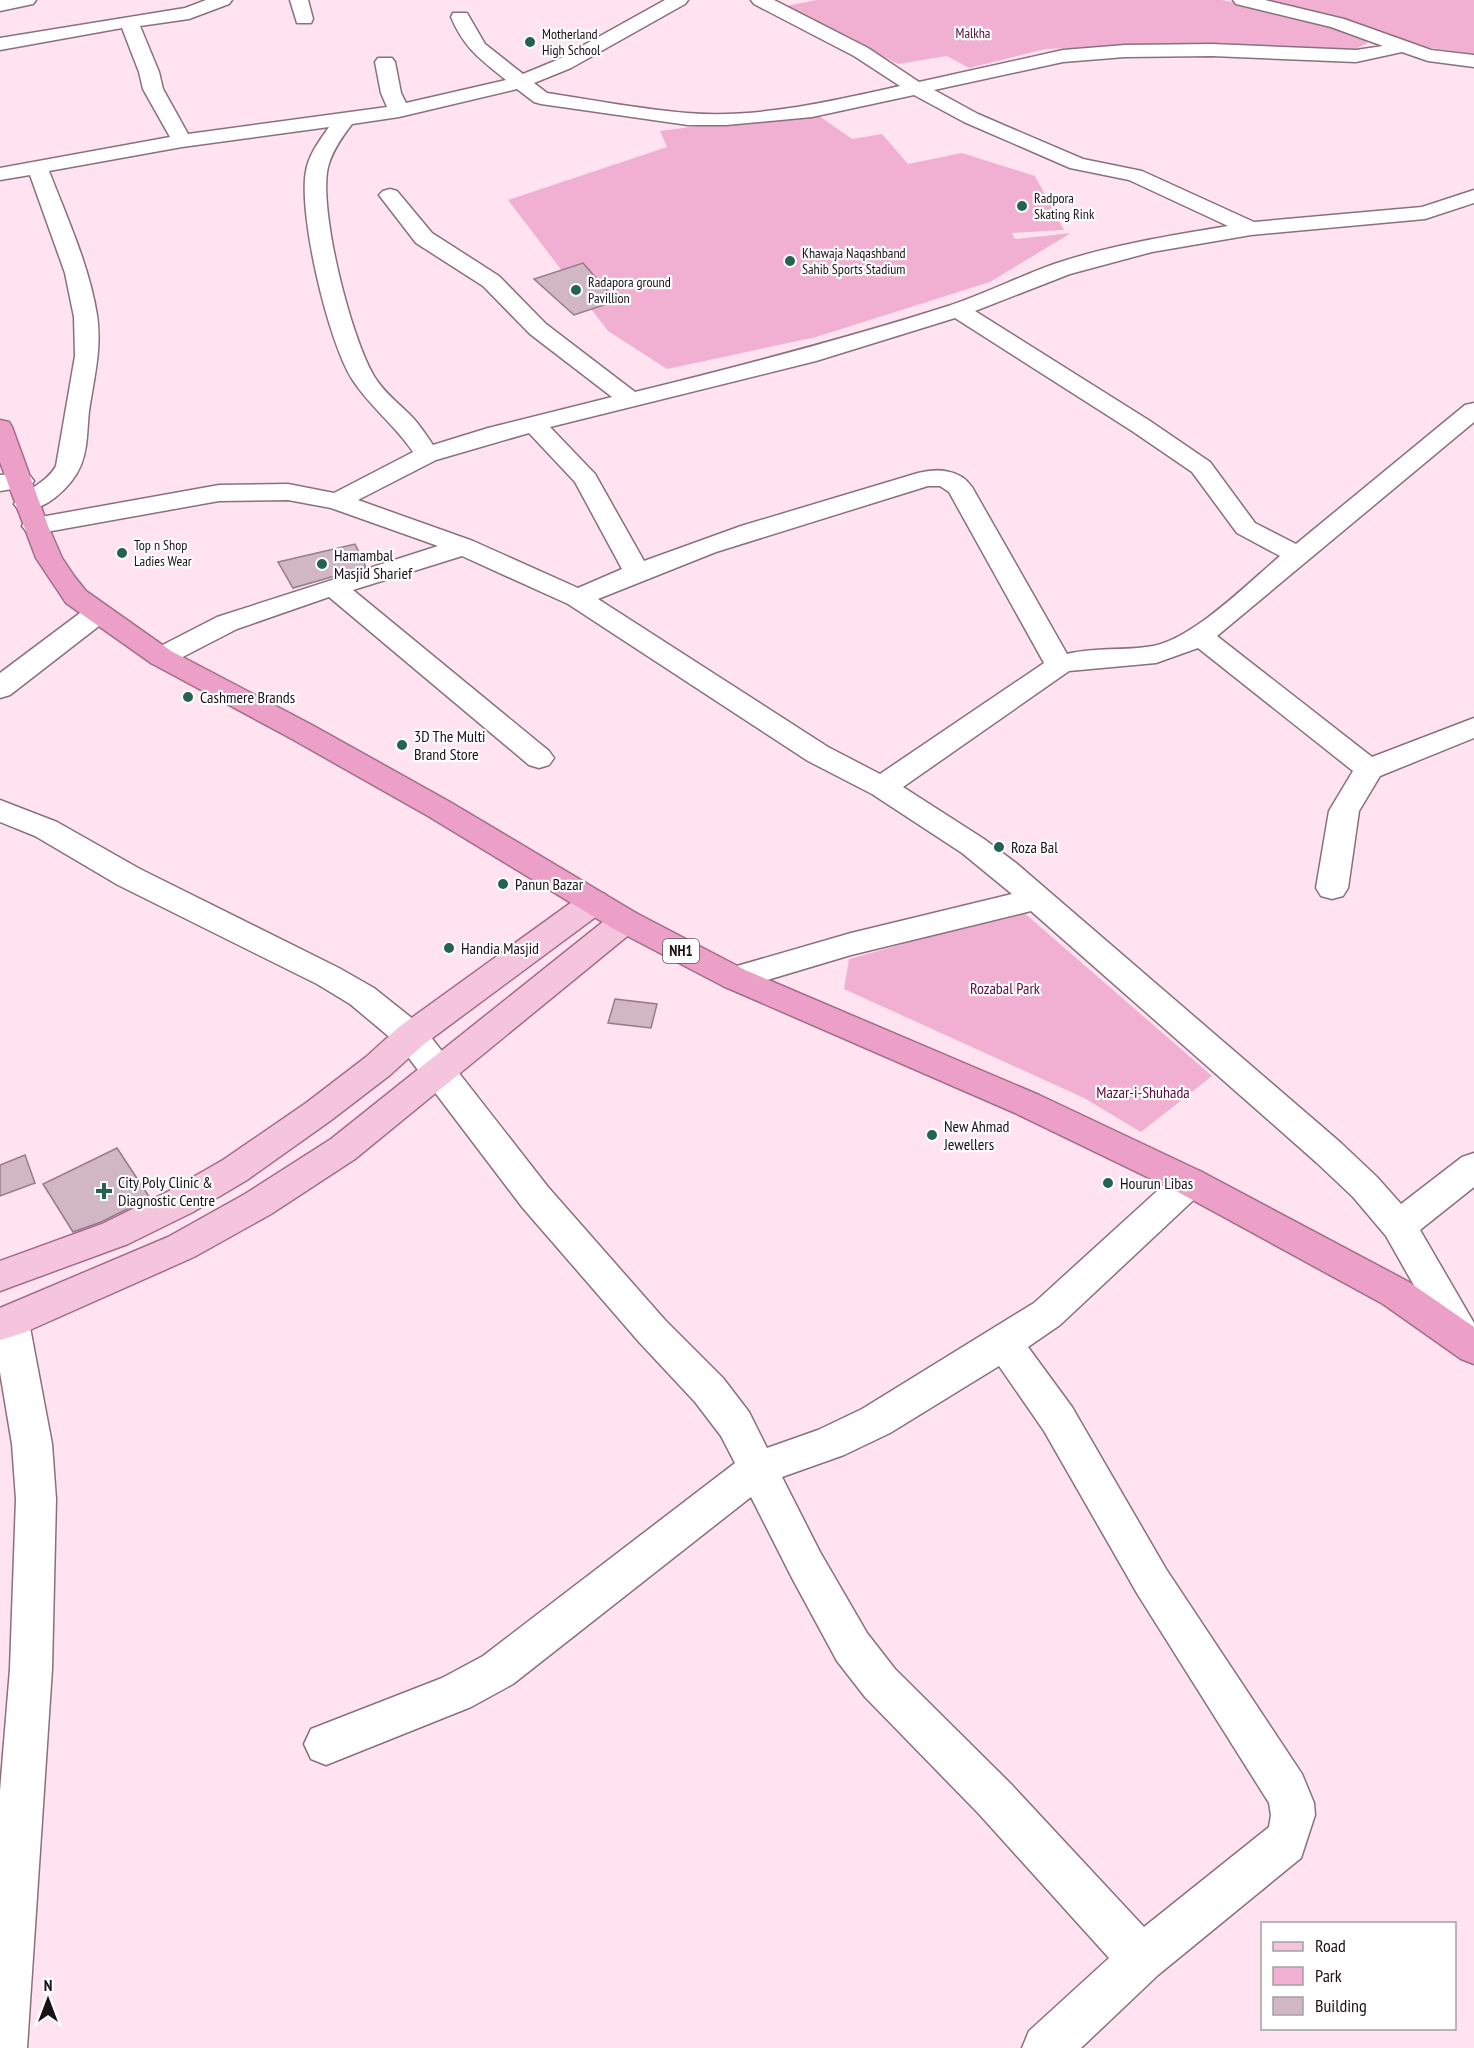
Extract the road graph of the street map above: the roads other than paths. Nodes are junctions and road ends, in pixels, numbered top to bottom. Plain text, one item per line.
1 (27, 0) edge
2 (133, 0) edge
3 (223, 0) edge
4 (299, 0) edge
5 (679, 0) edge
6 (760, 0) edge
7 (1242, 0) edge
8 (0, 5) edge
9 (460, 17) dead end
10 (304, 19) dead end
11 (138, 20) junction
12 (0, 44) edge
13 (1403, 46) junction
14 (1474, 61) edge
15 (385, 62) dead end
16 (520, 82) junction
17 (916, 88) junction
18 (399, 111) junction
19 (345, 118) junction
20 (182, 141) junction
21 (37, 168) junction
22 (0, 174) edge
23 (390, 195) dead end
24 (1474, 196) edge
25 (1463, 207) edge
26 (1251, 229) junction
27 (958, 310) junction
28 (630, 399) junction
29 (1474, 410) edge
30 (534, 424) junction
31 (0, 427) edge
32 (427, 455) junction
33 (21, 499) edge
34 (337, 501) junction
35 (464, 547) junction
36 (1299, 556) junction
37 (636, 571) junction
38 (333, 587) junction
39 (578, 598) junction
40 (98, 614) junction
41 (1200, 636) junction
42 (160, 657) junction
43 (1059, 665) junction
44 (0, 689) edge
45 (1474, 727) edge
46 (539, 758) dead end
47 (1369, 769) junction
48 (882, 787) junction
49 (0, 810) edge
50 (1332, 888) dead end
51 (1036, 899) junction
52 (594, 902) junction
53 (625, 921) junction
54 (734, 978) junction
55 (411, 1036) junction
56 (438, 1070) junction
57 (1474, 1167) edge
58 (1190, 1182) junction
59 (1399, 1226) junction
60 (0, 1276) edge
61 (5, 1323) edge
62 (1004, 1343) junction
63 (1468, 1343) edge
64 (758, 1468) junction
65 (326, 1744) dead end
66 (1142, 1959) junction
67 (3, 2048) edge
68 (1046, 2048) edge

1 - 8 street
2 - 11 street
3 - 11 street
4 - 10 street
5 - 16 street
6 - 17 street
7 - 13 street
9 - 16 street
11 - 12 street
11 - 20 street
13 - 14 street
13 - 17 street
15 - 18 street
16 - 17 street
16 - 18 street
17 - 26 street
18 - 19 street
19 - 20 street
19 - 32 street
20 - 21 street
21 - 22 street
21 - 33 street
23 - 28 street
24 - 25 street
25 - 26 street
26 - 27 street
27 - 28 street
27 - 36 street
28 - 30 street
29 - 36 street
30 - 32 street
30 - 37 street
31 - 33 highway, NH1
32 - 34 street
33 - 34 street
33 - 40 highway, NH1
34 - 35 street
35 - 38 street
35 - 39 street
36 - 41 street
37 - 39 street
37 - 43 street
38 - 42 street
38 - 46 street
39 - 48 street
40 - 42 highway, NH1
40 - 44 street
41 - 43 street
41 - 47 street
42 - 52 highway, NH1
43 - 48 street
45 - 47 street
47 - 50 street
48 - 51 street
49 - 55 street
51 - 54 street
51 - 59 street
52 - 53 highway, NH1
52 - 55 main road
53 - 54 highway, NH1
53 - 56 main road
54 - 58 highway, NH1
55 - 56 street
55 - 60 main road
56 - 61 main road
56 - 64 street
57 - 59 street
58 - 62 street
58 - 63 highway, NH1
59 - 63 street
61 - 67 street
62 - 64 street
62 - 66 street
64 - 65 street
64 - 66 street
66 - 68 street

